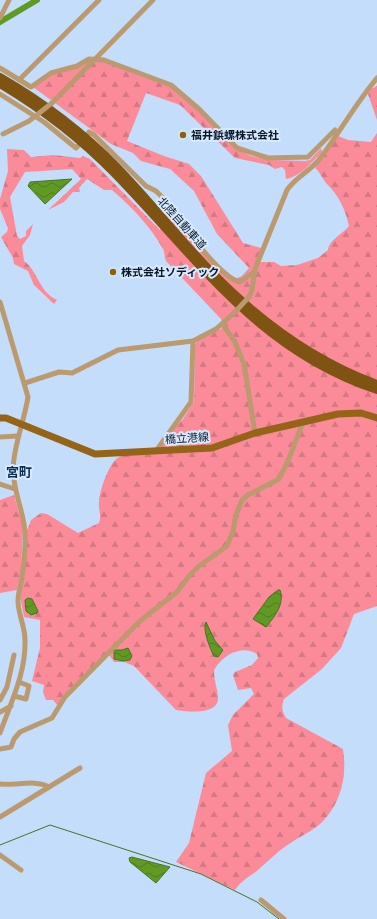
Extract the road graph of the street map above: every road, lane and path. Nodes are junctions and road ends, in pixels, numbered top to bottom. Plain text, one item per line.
1 (9, 0) edge
2 (99, 0) edge
3 (153, 0) edge
4 (0, 18) edge
5 (95, 60) junction
6 (0, 68) edge
7 (0, 77) edge
8 (377, 78) edge
9 (20, 79) junction
10 (0, 84) edge
11 (0, 94) edge
12 (335, 130) dead end
13 (88, 134) dead end
14 (2, 135) edge
15 (78, 146) dead end
16 (254, 272) junction
17 (0, 302) edge
18 (223, 325) junction
19 (193, 341) junction
20 (25, 383) junction
21 (377, 384) edge
22 (377, 390) edge
23 (0, 418) edge
24 (377, 418) edge
25 (303, 422) junction
26 (21, 424) junction
27 (255, 433) junction
28 (18, 436) junction
29 (0, 437) edge
30 (156, 451) junction
31 (0, 484) edge
32 (15, 489) junction
33 (14, 655) dead end
34 (19, 682) junction
35 (14, 696) junction
36 (0, 700) edge
37 (11, 706) junction
38 (0, 712) edge
39 (0, 733) edge
40 (0, 749) edge
41 (80, 768) dead end
42 (0, 784) edge
43 (49, 787) junction
44 (0, 817) edge
45 (0, 855) edge
46 (21, 870) dead end
47 (260, 900) dead end
48 (284, 919) edge

1 - 4 street
2 - 9 street
3 - 5 street
5 - 9 street
5 - 12 street
5 - 14 street, bridge
6 - 9 street
7 - 21 highway, 北陸自動車道
8 - 16 street
10 - 22 highway, 北陸自動車道
11 - 15 street
13 - 16 street
16 - 18 street, bridge
17 - 20 street
18 - 19 street
18 - 27 street
19 - 20 street
19 - 30 street
20 - 26 street
23 - 26 main road, 橋立港線
24 - 25 main road, 橋立港線
25 - 27 main road, 橋立港線
25 - 40 street
26 - 28 street
26 - 30 main road, 橋立港線
27 - 30 main road, 橋立港線
28 - 29 street
28 - 32 street
31 - 32 street
32 - 34 street
33 - 36 street
34 - 35 street
34 - 35 street
35 - 37 street
37 - 38 street
37 - 39 street
41 - 43 street
42 - 43 street
43 - 44 street
45 - 46 street
47 - 48 street

